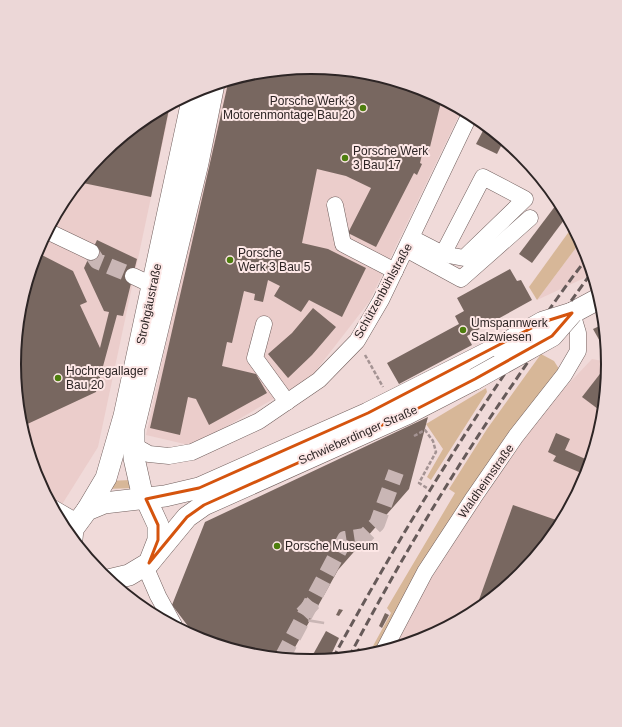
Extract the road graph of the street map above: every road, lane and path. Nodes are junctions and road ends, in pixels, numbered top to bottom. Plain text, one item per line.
1 (213, 91) edge
2 (193, 99) edge
3 (468, 119) edge
4 (335, 205) dead end
5 (530, 218) dead end
6 (52, 233) edge
7 (409, 244) junction
8 (91, 252) tunnel mouth
9 (444, 254) junction
10 (395, 271) junction
11 (133, 276) tunnel mouth
12 (160, 287) junction
13 (594, 301) edge
14 (572, 313) junction
15 (264, 324) dead end
16 (287, 402) junction
17 (414, 436) dead end
18 (133, 446) junction
19 (427, 488) dead end
20 (144, 498) junction
21 (67, 519) edge
22 (76, 527) edge
23 (147, 565) junction
24 (116, 578) edge
25 (170, 617) edge
26 (387, 644) edge

1 - 12 main road, Strohgäustraße
2 - 12 main road, Strohgäustraße
3 - 7 street, Schützenbühlstraße
4 - 10 street
5 - 7 street
6 - 8 street
7 - 9 street
7 - 10 street, Schützenbühlstraße
9 - 9 street
10 - 16 street, Schützenbühlstraße
11 - 12 street
12 - 18 main road, Strohgäustraße
12 - 22 main road, Strohgäustraße
13 - 14 main road, Schwieberdinger Straße
14 - 20 main road, Schwieberdinger Straße, bridge
14 - 23 main road, Schwieberdinger Straße, bridge
14 - 26 street, Waldheimstraße
15 - 16 street
16 - 18 street, Schützenbühlstraße
17 - 19 path
18 - 20 main road, Strohgäustraße
20 - 22 main road, Schwieberdinger Straße
20 - 23 main road, Strohgäustraße
21 - 22 street
23 - 24 main road
23 - 25 street

